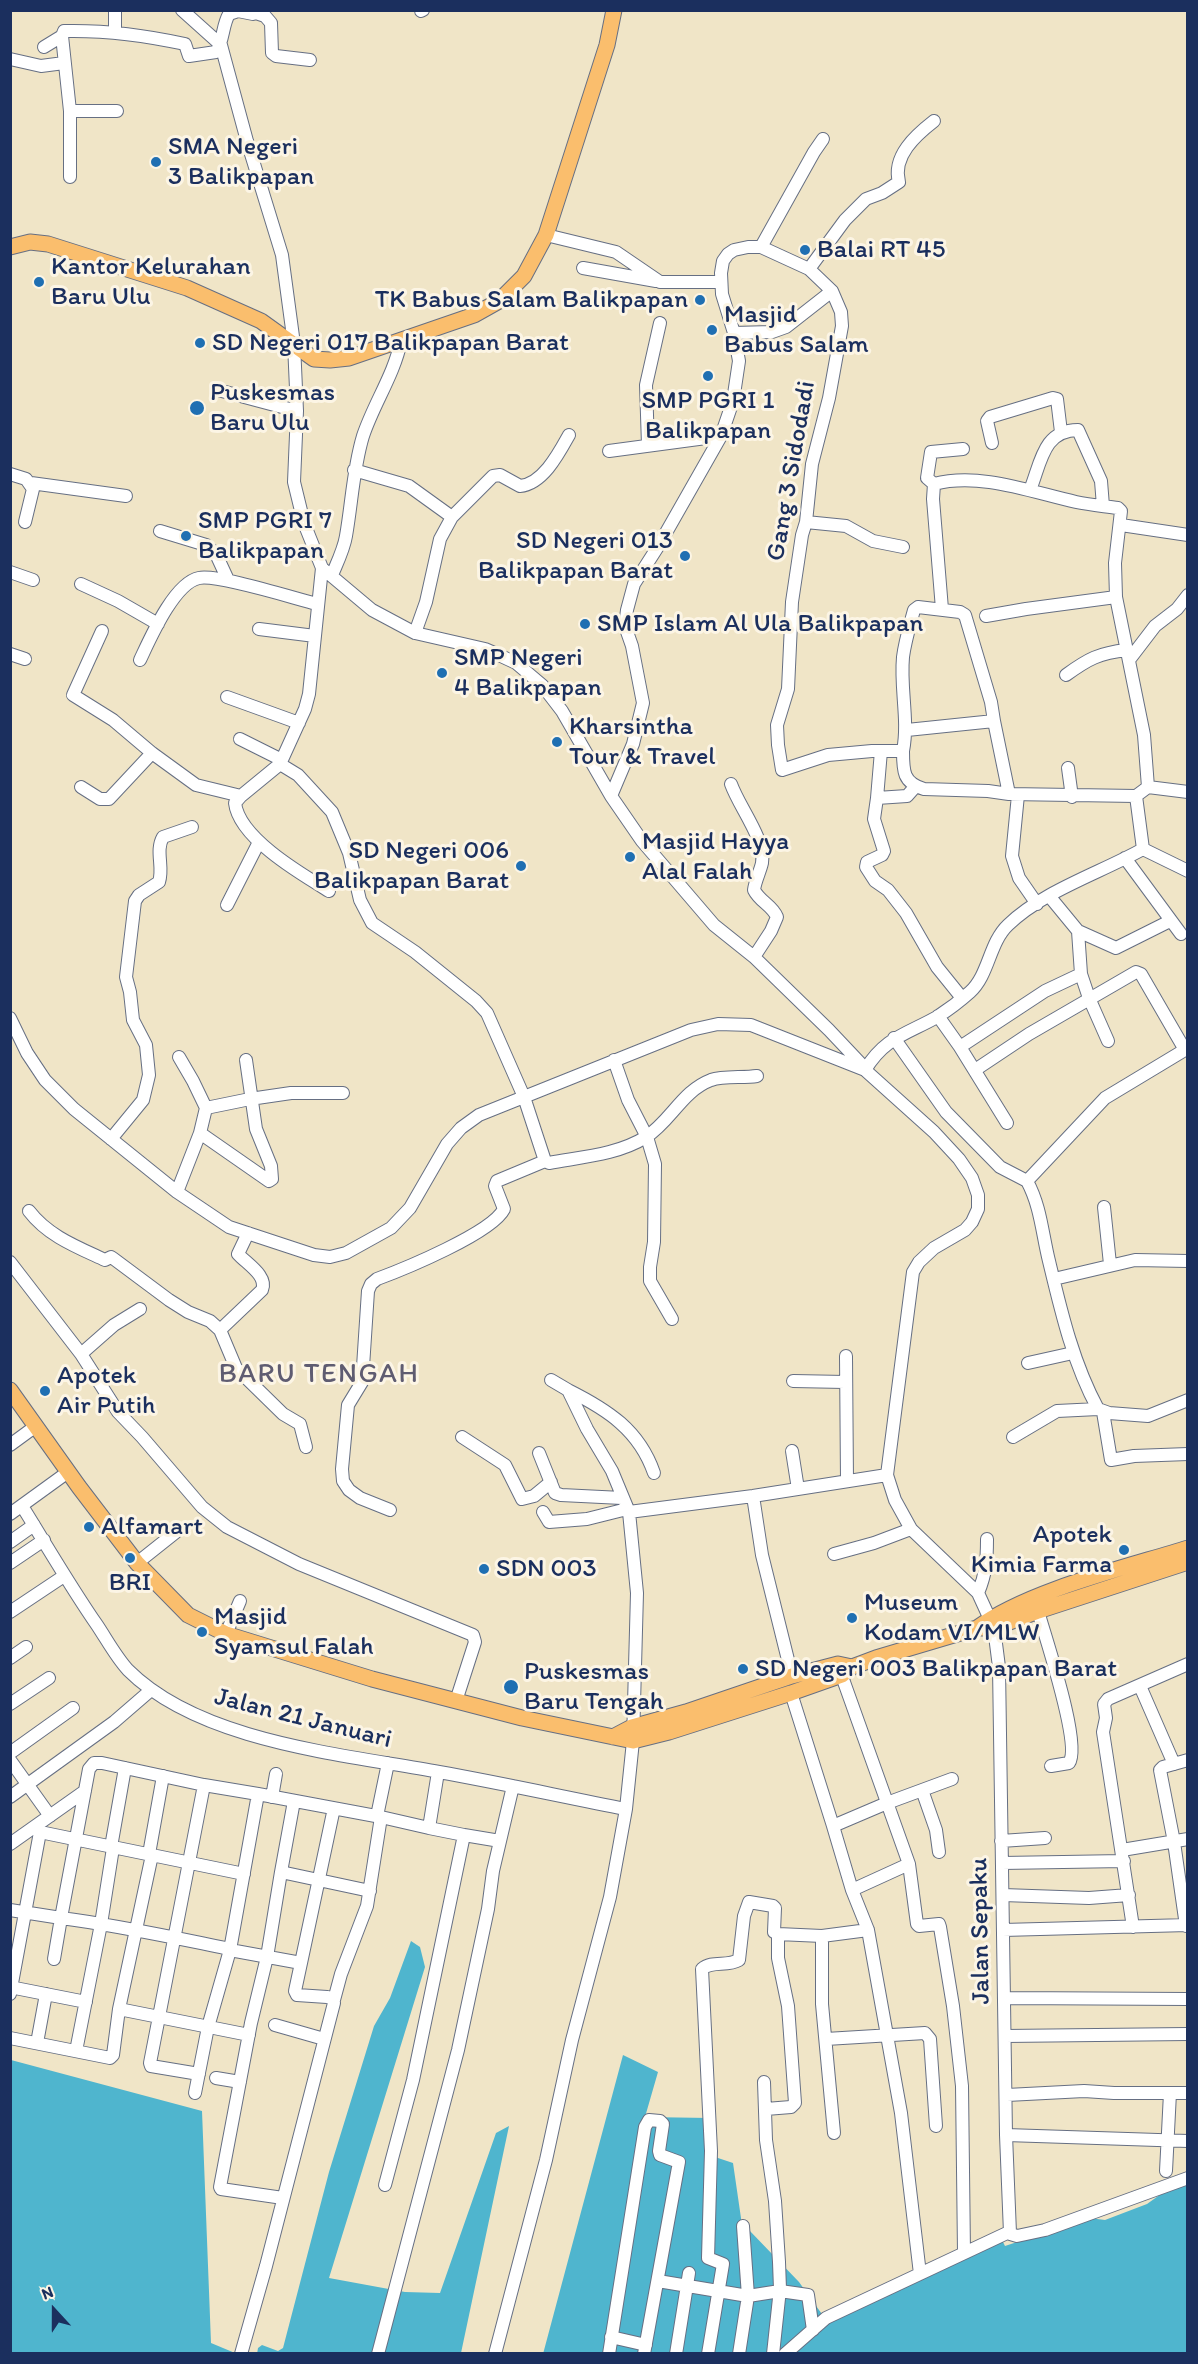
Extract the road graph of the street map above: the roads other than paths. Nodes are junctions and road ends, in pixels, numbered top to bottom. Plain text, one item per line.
1 (115, 10) edge
2 (182, 10) edge
3 (614, 10) edge
4 (257, 12) edge
5 (115, 32) junction
6 (62, 36) junction
7 (220, 45) junction
8 (44, 47) dead end
9 (10, 59) edge
10 (310, 60) dead end
11 (64, 63) junction
12 (70, 111) junction
13 (117, 111) dead end
14 (934, 121) dead end
15 (823, 140) dead end
16 (70, 177) dead end
17 (546, 235) junction
18 (11, 247) edge
19 (761, 247) junction
20 (582, 268) dead end
21 (809, 269) junction
22 (660, 282) junction
23 (721, 282) junction
24 (832, 291) junction
25 (660, 322) dead end
26 (734, 333) junction
27 (400, 341) junction
28 (294, 344) junction
29 (218, 390) dead end
30 (297, 411) junction
31 (1061, 432) junction
32 (569, 435) dead end
33 (721, 436) junction
34 (992, 443) dead end
35 (648, 445) junction
36 (963, 449) dead end
37 (609, 452) dead end
38 (354, 470) junction
39 (10, 474) edge
40 (30, 483) junction
41 (934, 484) junction
42 (1030, 490) junction
43 (126, 496) dead end
44 (1103, 506) junction
45 (452, 517) junction
46 (25, 522) dead end
47 (806, 522) junction
48 (1121, 525) junction
49 (160, 531) dead end
50 (1188, 535) edge
51 (903, 547) dead end
52 (10, 572) edge
53 (327, 572) junction
54 (33, 580) dead end
55 (228, 580) junction
56 (81, 584) dead end
57 (1188, 595) edge
58 (1116, 597) junction
59 (317, 604) junction
60 (942, 609) junction
61 (986, 616) dead end
62 (158, 624) junction
63 (259, 629) dead end
64 (102, 631) dead end
65 (415, 633) junction
66 (315, 636) junction
67 (10, 654) edge
68 (1128, 656) junction
69 (25, 658) dead end
70 (140, 660) dead end
71 (1066, 675) dead end
72 (227, 697) dead end
73 (994, 721) junction
74 (299, 723) junction
75 (907, 730) junction
76 (240, 739) dead end
77 (882, 751) junction
78 (903, 751) junction
79 (152, 753) junction
80 (281, 762) junction
81 (1068, 768) dead end
82 (731, 784) dead end
83 (915, 786) junction
84 (81, 787) dead end
85 (1148, 787) junction
86 (1188, 792) edge
87 (1014, 795) junction
88 (241, 796) junction
89 (611, 796) junction
90 (1136, 796) junction
91 (1072, 797) junction
92 (877, 798) junction
93 (192, 827) dead end
94 (259, 842) junction
95 (1143, 849) junction
96 (1125, 858) junction
97 (1188, 871) edge
98 (329, 891) dead end
99 (1050, 897) junction
100 (1037, 904) junction
101 (227, 905) dead end
102 (1170, 921) junction
103 (1078, 931) junction
104 (1181, 934) dead end
105 (754, 957) junction
106 (1081, 974) junction
107 (962, 998) junction
108 (1089, 998) junction
109 (938, 1016) junction
110 (10, 1018) edge
111 (894, 1038) junction
112 (1108, 1041) dead end
113 (960, 1047) junction
114 (1186, 1049) edge
115 (179, 1057) dead end
116 (246, 1060) dead end
117 (614, 1060) junction
118 (865, 1070) junction
119 (975, 1070) junction
120 (757, 1076) dead end
121 (343, 1093) dead end
122 (524, 1096) junction
123 (250, 1099) junction
124 (206, 1108) junction
125 (1007, 1123) dead end
126 (200, 1133) junction
127 (646, 1137) junction
128 (111, 1139) junction
129 (545, 1161) junction
130 (1028, 1181) junction
131 (177, 1192) junction
132 (1104, 1207) dead end
133 (29, 1211) dead end
134 (248, 1233) junction
135 (1188, 1261) edge
136 (10, 1262) edge
137 (1110, 1264) junction
138 (1054, 1279) junction
139 (140, 1309) dead end
140 (672, 1319) dead end
141 (220, 1330) junction
142 (1073, 1353) junction
143 (81, 1354) junction
144 (846, 1356) dead end
145 (1028, 1363) dead end
146 (551, 1380) dead end
147 (793, 1381) dead end
148 (845, 1382) junction
149 (10, 1390) edge
150 (568, 1390) junction
151 (1188, 1400) edge
152 (1101, 1411) junction
153 (36, 1426) junction
154 (462, 1437) dead end
155 (1013, 1437) dead end
156 (10, 1445) edge
157 (306, 1447) dead end
158 (792, 1451) dead end
159 (539, 1453) dead end
160 (1188, 1454) edge
161 (68, 1472) junction
162 (654, 1473) dead end
163 (887, 1475) junction
164 (847, 1481) junction
165 (551, 1482) junction
166 (798, 1489) junction
167 (753, 1496) junction
168 (22, 1506) junction
169 (626, 1506) junction
170 (390, 1510) dead end
171 (543, 1512) dead end
172 (10, 1514) edge
173 (34, 1525) junction
174 (911, 1529) junction
175 (176, 1532) dead end
176 (987, 1539) dead end
177 (44, 1540) junction
178 (10, 1542) edge
179 (1188, 1548) edge
180 (834, 1554) dead end
181 (1188, 1562) edge
182 (10, 1563) edge
183 (137, 1563) junction
184 (64, 1575) junction
185 (978, 1593) junction
186 (240, 1601) dead end
187 (10, 1611) edge
188 (1038, 1611) junction
189 (993, 1623) junction
190 (226, 1634) junction
191 (26, 1647) dead end
192 (10, 1658) edge
193 (1188, 1664) edge
194 (844, 1668) junction
195 (792, 1676) junction
196 (49, 1678) dead end
197 (1140, 1686) junction
198 (151, 1690) junction
199 (791, 1693) junction
200 (456, 1701) junction
201 (10, 1704) edge
202 (73, 1708) dead end
203 (633, 1733) junction
204 (10, 1753) edge
205 (10, 1760) edge
206 (1188, 1760) edge
207 (388, 1763) junction
208 (1174, 1764) junction
209 (1051, 1766) dead end
210 (125, 1768) junction
211 (438, 1772) junction
212 (276, 1774) dead end
213 (163, 1776) junction
214 (952, 1779) dead end
215 (28, 1785) junction
216 (204, 1785) junction
217 (513, 1786) junction
218 (922, 1790) junction
219 (85, 1791) junction
220 (258, 1794) junction
221 (10, 1797) edge
222 (272, 1797) junction
223 (294, 1801) junction
224 (887, 1803) junction
225 (334, 1808) junction
226 (626, 1809) junction
227 (50, 1816) junction
228 (379, 1816) junction
229 (833, 1826) junction
230 (429, 1828) junction
231 (464, 1835) junction
232 (1045, 1838) dead end
233 (1188, 1839) edge
234 (76, 1841) junction
235 (500, 1841) junction
236 (1001, 1841) junction
237 (1174, 1842) junction
238 (10, 1844) edge
239 (112, 1848) junction
240 (939, 1852) dead end
241 (150, 1854) junction
242 (1123, 1856) junction
243 (188, 1862) junction
244 (1002, 1863) junction
245 (909, 1864) junction
246 (281, 1872) junction
247 (244, 1874) junction
248 (318, 1880) junction
249 (852, 1890) junction
250 (370, 1892) junction
251 (1003, 1895) junction
252 (1129, 1895) junction
253 (10, 1910) edge
254 (25, 1912) junction
255 (61, 1918) junction
256 (101, 1924) junction
257 (1187, 1926) edge
258 (1133, 1927) junction
259 (868, 1930) junction
260 (1004, 1930) junction
261 (135, 1931) junction
262 (778, 1934) junction
263 (822, 1936) junction
264 (172, 1938) junction
265 (230, 1950) junction
266 (267, 1957) junction
267 (54, 1959) dead end
268 (301, 1963) junction
269 (11, 1989) edge
270 (46, 1994) junction
271 (1005, 1998) junction
272 (334, 2000) junction
273 (1188, 2000) edge
274 (86, 2002) junction
275 (119, 2009) junction
276 (158, 2018) junction
277 (275, 2025) dead end
278 (208, 2027) junction
279 (887, 2034) junction
280 (1188, 2034) edge
281 (249, 2035) junction
282 (1005, 2036) junction
283 (10, 2038) edge
284 (324, 2038) junction
285 (826, 2039) junction
286 (37, 2043) junction
287 (76, 2051) junction
288 (199, 2074) junction
289 (216, 2078) dead end
290 (240, 2082) junction
291 (764, 2082) dead end
292 (1170, 2092) junction
293 (195, 2093) dead end
294 (1188, 2093) edge
295 (1007, 2094) junction
296 (766, 2109) junction
297 (936, 2126) dead end
298 (834, 2133) dead end
299 (1006, 2135) junction
300 (1168, 2141) junction
301 (1188, 2141) edge
302 (1166, 2171) dead end
303 (1188, 2178) edge
304 (385, 2185) dead end
305 (283, 2198) junction
306 (743, 2226) dead end
307 (1010, 2233) junction
308 (964, 2253) junction
309 (920, 2274) junction
310 (688, 2279) junction
311 (658, 2281) junction
312 (780, 2291) junction
313 (718, 2292) junction
314 (748, 2296) junction
315 (813, 2330) junction
316 (611, 2337) junction
317 (645, 2349) edge
318 (241, 2354) edge
319 (378, 2354) edge
320 (495, 2354) edge
321 (609, 2354) edge
322 (676, 2354) edge
323 (708, 2354) edge
324 (739, 2354) edge
325 (773, 2354) edge
326 (785, 2354) edge

1 - 5 street
2 - 7 street
3 - 17 main road
4 - 7 street
4 - 10 street
5 - 6 street
5 - 7 street
6 - 8 street
6 - 11 street
7 - 28 street
9 - 11 street
11 - 12 street
12 - 13 street
12 - 16 street
14 - 21 street
15 - 19 street
17 - 22 street
17 - 27 main road
18 - 28 main road
19 - 21 street, Gang 3 Sidodadi
19 - 23 street
20 - 22 street
21 - 24 street, Gang 3 Sidodadi
22 - 23 street
23 - 26 street
24 - 26 street
24 - 47 street, Gang 3 Sidodadi
25 - 35 street
26 - 33 street
27 - 28 main road
27 - 38 street
28 - 30 street
29 - 30 street
30 - 53 street
31 - 34 street
31 - 42 street
31 - 44 street
32 - 45 street
33 - 35 street
33 - 89 street
35 - 37 street
36 - 41 street
38 - 45 street
38 - 53 street
39 - 40 street
40 - 43 street
40 - 46 street
41 - 42 street
41 - 60 street
42 - 44 street
44 - 48 street
45 - 65 street
47 - 51 street
47 - 77 street, Gang 3 Sidodadi
48 - 50 street
48 - 58 street
49 - 55 street
52 - 54 street
53 - 59 street
53 - 65 street
55 - 59 street
55 - 62 street
56 - 62 street
57 - 68 street
58 - 61 street
58 - 68 street
59 - 66 street
60 - 73 street
60 - 75 street
62 - 70 street
63 - 66 street
64 - 79 street
65 - 89 street
66 - 74 street
67 - 69 street
68 - 71 street
68 - 85 street
72 - 74 street
73 - 75 street
73 - 87 street
74 - 80 street
75 - 78 street
76 - 80 street
77 - 78 street
77 - 92 street
78 - 83 street
79 - 84 street
79 - 88 street
80 - 88 street
80 - 122 street
81 - 91 street
82 - 105 street
83 - 87 street
83 - 92 street
85 - 86 street
85 - 90 street
87 - 91 street
87 - 100 street
88 - 94 street
89 - 105 street
90 - 91 street
90 - 95 street
92 - 107 street
93 - 128 street
94 - 98 street
94 - 101 street
95 - 96 street
95 - 97 street
96 - 99 street
96 - 102 street
99 - 100 street
99 - 103 street
100 - 107 street
102 - 103 street
102 - 104 street
103 - 106 street
105 - 118 street
106 - 108 street
106 - 113 street
107 - 109 street
108 - 112 street
108 - 114 street
108 - 119 street
109 - 111 street
109 - 113 street
110 - 128 street
111 - 118 street
111 - 130 street
113 - 119 street
114 - 130 street
115 - 124 street
116 - 123 street
117 - 118 street
117 - 122 street
117 - 127 street
118 - 163 street
119 - 125 street
120 - 127 street
121 - 123 street
122 - 129 street
122 - 134 street
123 - 124 street
123 - 126 street
124 - 126 street
126 - 131 street
127 - 129 street
127 - 140 street
128 - 131 street
129 - 170 street
130 - 138 street
131 - 134 street
132 - 137 street
133 - 141 street
134 - 141 street
135 - 137 street
136 - 143 street
137 - 138 street
138 - 142 street
139 - 143 street
141 - 157 street
142 - 145 street
142 - 152 street
143 - 200 street
144 - 148 street
146 - 150 street
147 - 148 street
148 - 164 street
149 - 153 main road
150 - 162 street
150 - 169 street
151 - 152 street
152 - 155 street
152 - 160 street
153 - 156 street
153 - 161 main road
154 - 165 street
158 - 166 street
159 - 165 street
161 - 168 street
161 - 183 main road
163 - 164 street
163 - 174 street
164 - 166 street
165 - 169 street
166 - 167 street
167 - 169 street
167 - 195 street
168 - 172 street
168 - 173 street, Jalan 21 Januari
169 - 171 street
169 - 203 street
173 - 177 street, Jalan 21 Januari
173 - 178 street
174 - 180 street
174 - 185 street
175 - 183 street
176 - 185 street
177 - 182 street
177 - 184 street, Jalan 21 Januari
179 - 189 main road
181 - 188 main road
183 - 190 main road
184 - 187 street
184 - 198 street, Jalan 21 Januari
185 - 189 street
186 - 190 street
188 - 189 main road
188 - 209 street
189 - 194 main road
189 - 236 street, Jalan Sepaku
190 - 200 main road
191 - 192 street
193 - 197 street
194 - 195 main road
194 - 199 main road
194 - 224 street
195 - 203 main road
196 - 201 street
197 - 208 street
197 - 242 street
198 - 207 street, Jalan 21 Januari
198 - 215 street
199 - 203 main road
199 - 229 street
200 - 203 main road
202 - 204 street
203 - 226 street
205 - 215 street
206 - 208 street
207 - 211 street, Jalan 21 Januari
207 - 228 street
208 - 237 street
210 - 213 street
210 - 219 street
210 - 239 street
211 - 217 street, Jalan 21 Januari
211 - 230 street
212 - 222 street
213 - 216 street
213 - 241 street
214 - 218 street
215 - 221 street
215 - 227 street
216 - 220 street
216 - 243 street
217 - 226 street, Jalan 21 Januari
217 - 235 street
218 - 224 street
218 - 240 street
219 - 227 street
219 - 234 street
220 - 222 street
220 - 247 street
222 - 223 street
223 - 225 street
223 - 246 street
224 - 229 street
224 - 245 street
225 - 228 street
225 - 248 street
226 - 320 street
227 - 238 street
228 - 230 street
228 - 250 street
229 - 249 street
230 - 231 street
231 - 235 street
231 - 304 street
232 - 236 street
233 - 237 street
234 - 239 street
234 - 254 street
234 - 255 street
235 - 319 street
236 - 244 street, Jalan Sepaku
237 - 242 street
237 - 257 street
239 - 241 street
239 - 256 street
241 - 243 street
241 - 261 street
242 - 244 street
242 - 252 street
243 - 247 street
243 - 264 street
244 - 251 street, Jalan Sepaku
245 - 249 street
245 - 308 street
246 - 248 street
246 - 266 street
247 - 265 street
248 - 250 street
248 - 268 street
249 - 259 street
250 - 272 street
251 - 252 street
251 - 260 street, Jalan Sepaku
252 - 258 street
253 - 254 street
254 - 255 street
254 - 269 street
255 - 256 street
255 - 267 street
256 - 261 street
256 - 274 street
257 - 258 street
258 - 260 street
259 - 263 street
259 - 279 street
260 - 271 street, Jalan Sepaku
261 - 264 street
261 - 275 street
262 - 263 street
262 - 296 street
262 - 313 street
263 - 285 street
264 - 265 street
264 - 276 street
265 - 266 street
265 - 278 street
266 - 268 street
266 - 281 street
268 - 272 street
269 - 270 street
270 - 274 street
270 - 286 street
271 - 273 street
271 - 282 street, Jalan Sepaku
272 - 284 street
274 - 287 street
275 - 276 street
275 - 287 street
276 - 278 street
276 - 288 street
277 - 284 street
278 - 281 street
278 - 288 street
279 - 285 street
279 - 297 street
279 - 309 street
280 - 282 street
281 - 290 street
282 - 295 street, Jalan Sepaku
283 - 286 street
284 - 305 street
285 - 298 street
286 - 287 street
288 - 293 street
289 - 290 street
290 - 305 street
291 - 296 street
292 - 294 street
292 - 295 street
292 - 300 street
295 - 299 street, Jalan Sepaku
296 - 312 street
299 - 300 street
299 - 307 street, Jalan Sepaku
300 - 301 street
300 - 302 street
303 - 307 street
305 - 318 street
306 - 314 street
307 - 308 street
308 - 309 street
309 - 315 street
310 - 311 street
310 - 313 street
310 - 322 street
311 - 316 street
311 - 317 street
312 - 314 street
312 - 315 street
312 - 325 street
313 - 314 street
313 - 323 street
314 - 324 street
315 - 326 street
316 - 317 street
316 - 321 street

